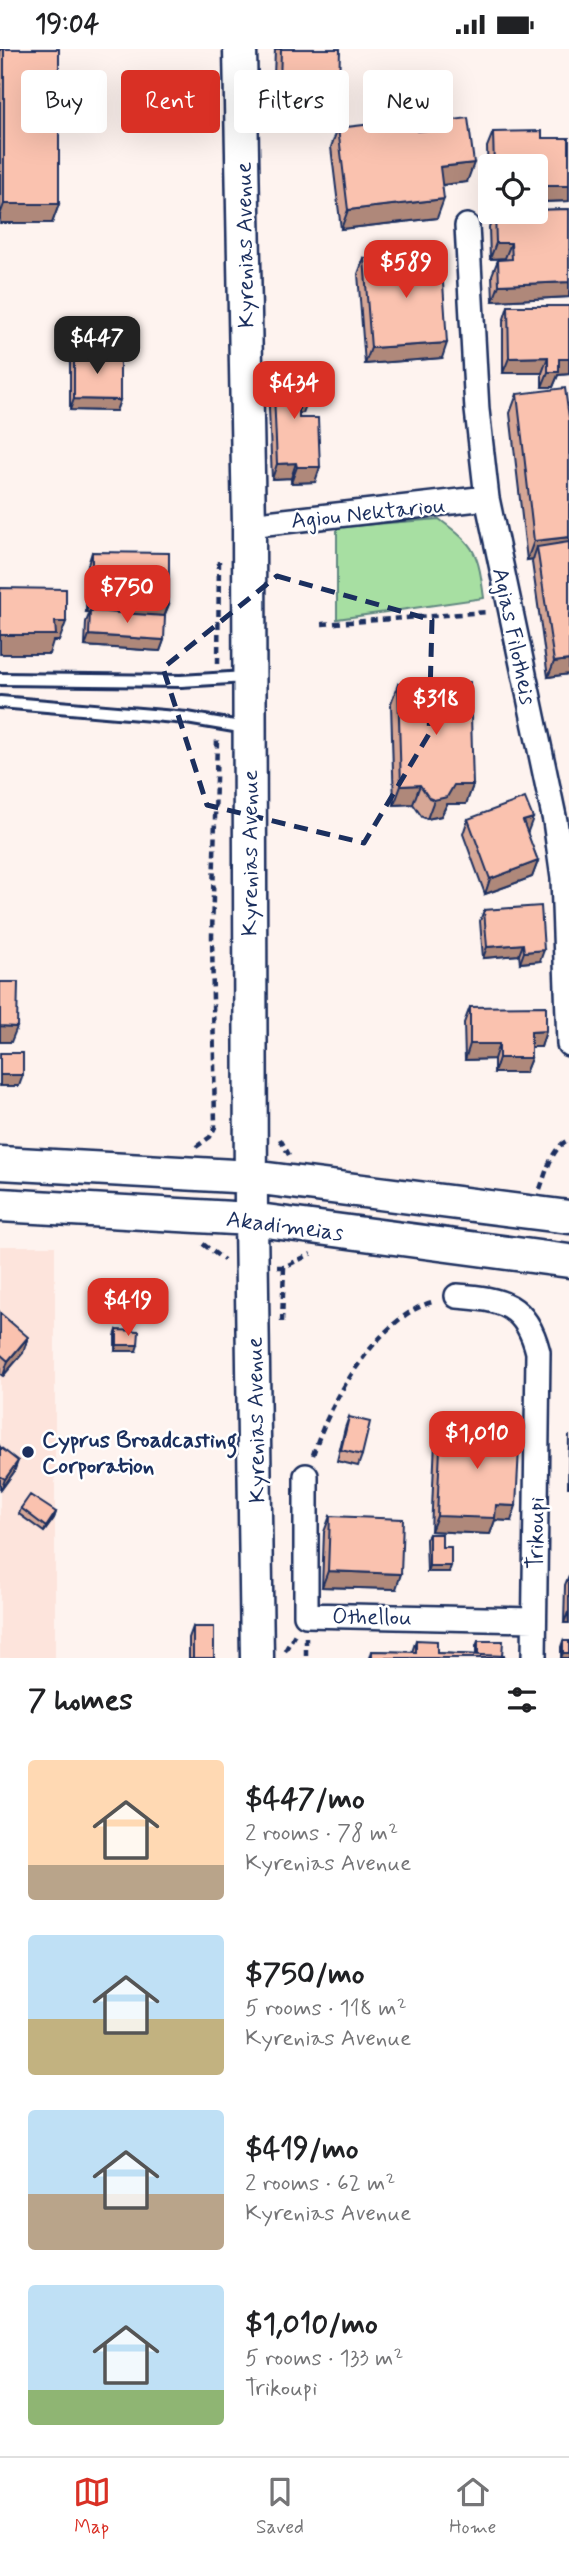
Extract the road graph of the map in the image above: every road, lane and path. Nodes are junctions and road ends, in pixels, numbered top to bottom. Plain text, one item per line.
1 (240, 49) edge
2 (467, 226) dead end
3 (487, 498) junction
4 (249, 525) junction
5 (510, 610) junction
6 (321, 624) dead end
7 (248, 676) junction
8 (0, 679) edge
9 (0, 702) edge
10 (210, 722) junction
11 (248, 728) junction
12 (566, 877) edge
13 (569, 1044) edge
14 (210, 1137) dead end
15 (569, 1140) edge
16 (0, 1164) edge
17 (251, 1177) junction
18 (538, 1193) dead end
19 (0, 1205) edge
20 (569, 1217) edge
21 (251, 1219) junction
22 (569, 1261) edge
23 (457, 1296) joint
24 (306, 1476) joint
25 (534, 1620) junction
26 (257, 1658) edge
27 (534, 1658) edge

1 - 4 main road, Kyrenias Avenue
2 - 3 street, Agias Filotheis
3 - 4 street, Agiou Nektariou
3 - 5 street, Agias Filotheis
4 - 7 main road, Kyrenias Avenue
5 - 6 path
5 - 12 street, Agias Filotheis
7 - 8 lane
7 - 11 main road, Kyrenias Avenue
9 - 10 lane
10 - 11 lane
10 - 14 path
11 - 17 main road, Kyrenias Avenue
12 - 13 street, Agias Filotheis
15 - 18 path
16 - 17 main road, Akadimeias
17 - 20 main road, Akadimeias
17 - 21 main road, Kyrenias Avenue
19 - 21 main road, Akadimeias
21 - 22 main road, Akadimeias
21 - 26 main road, Kyrenias Avenue
23 - 24 path
23 - 25 street, Trikoupi
24 - 25 street, Othellou
25 - 27 street, Trikoupi

